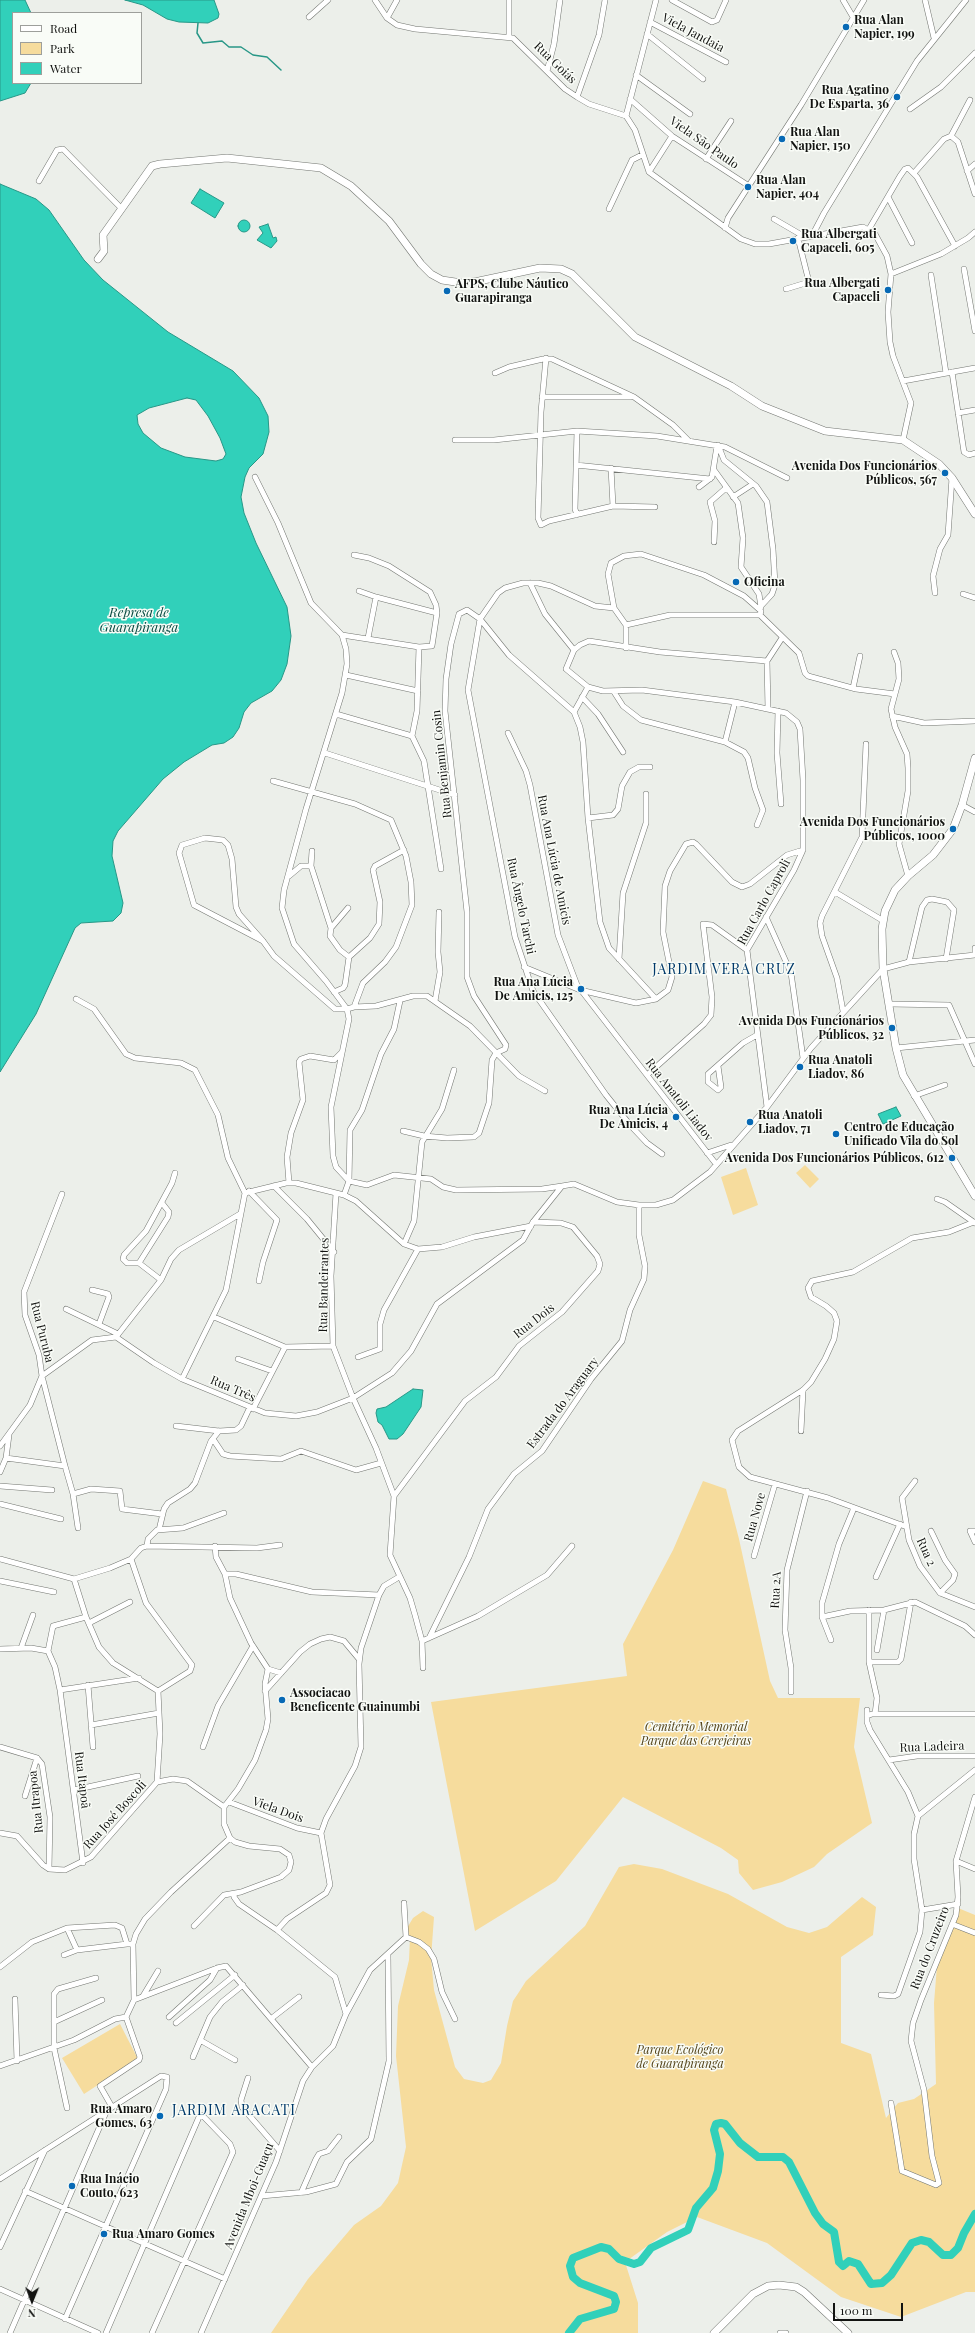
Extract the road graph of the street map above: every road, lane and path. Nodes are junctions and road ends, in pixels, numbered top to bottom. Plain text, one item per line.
1 (328, 0) edge
2 (374, 0) edge
3 (398, 0) edge
4 (509, 0) edge
5 (560, 0) edge
6 (605, 0) edge
7 (656, 0) edge
8 (672, 0) edge
9 (726, 0) edge
10 (843, 0) edge
11 (864, 0) edge
12 (925, 0) edge
13 (966, 0) edge
14 (309, 17) dead end
15 (853, 17) junction
16 (387, 18) junction
17 (650, 22) junction
18 (647, 34) junction
19 (509, 37) junction
20 (934, 38) junction
21 (975, 53) edge
22 (726, 62) dead end
23 (547, 71) junction
24 (636, 75) junction
25 (703, 79) dead end
26 (577, 97) junction
27 (630, 99) junction
28 (970, 100) dead end
29 (910, 109) dead end
30 (690, 114) dead end
31 (626, 116) junction
32 (730, 121) dead end
33 (672, 136) junction
34 (950, 136) junction
35 (642, 155) junction
36 (706, 159) junction
37 (975, 164) edge
38 (967, 171) junction
39 (649, 172) junction
40 (914, 173) junction
41 (39, 181) dead end
42 (749, 186) junction
43 (975, 194) edge
44 (888, 197) junction
45 (122, 208) junction
46 (609, 209) dead end
47 (774, 220) dead end
48 (725, 228) junction
49 (869, 229) junction
50 (975, 232) edge
51 (812, 236) junction
52 (804, 237) junction
53 (798, 238) junction
54 (912, 243) dead end
55 (955, 246) junction
56 (98, 259) dead end
57 (964, 269) dead end
58 (891, 274) junction
59 (931, 275) dead end
60 (786, 289) dead end
61 (975, 331) edge
62 (546, 358) junction
63 (975, 368) edge
64 (495, 373) dead end
65 (949, 373) junction
66 (903, 380) junction
67 (542, 397) junction
68 (634, 398) junction
69 (975, 410) edge
70 (958, 413) junction
71 (577, 431) junction
72 (542, 434) junction
73 (455, 440) dead end
74 (688, 440) junction
75 (903, 440) junction
76 (718, 445) junction
77 (975, 453) edge
78 (576, 465) junction
79 (611, 468) junction
80 (714, 470) junction
81 (255, 478) dead end
82 (787, 478) dead end
83 (952, 478) junction
84 (710, 479) junction
85 (753, 484) junction
86 (699, 487) dead end
87 (726, 488) junction
88 (734, 497) junction
89 (613, 506) junction
90 (655, 507) dead end
91 (975, 514) edge
92 (577, 515) junction
93 (714, 542) dead end
94 (354, 555) dead end
95 (530, 583) junction
96 (359, 591) dead end
97 (935, 593) dead end
98 (963, 594) dead end
99 (376, 597) junction
100 (975, 598) edge
101 (614, 608) junction
102 (761, 611) junction
103 (437, 613) junction
104 (480, 619) junction
105 (626, 626) junction
106 (342, 635) junction
107 (368, 638) junction
108 (782, 638) junction
109 (419, 648) junction
110 (626, 648) junction
111 (574, 650) junction
112 (894, 652) dead end
113 (860, 656) dead end
114 (766, 662) junction
115 (346, 675) junction
116 (588, 687) junction
117 (853, 688) junction
118 (418, 691) junction
119 (614, 692) junction
120 (895, 694) junction
121 (582, 697) junction
122 (736, 702) junction
123 (768, 709) junction
124 (574, 712) junction
125 (778, 712) junction
126 (336, 714) junction
127 (892, 716) junction
128 (975, 721) edge
129 (508, 733) dead end
130 (412, 736) junction
131 (725, 742) junction
132 (866, 744) dead end
133 (623, 752) dead end
134 (325, 753) junction
135 (975, 758) edge
136 (650, 767) dead end
137 (273, 781) dead end
138 (429, 786) junction
139 (311, 794) junction
140 (646, 794) dead end
141 (455, 795) junction
142 (781, 804) dead end
143 (962, 805) junction
144 (975, 812) edge
145 (588, 818) junction
146 (756, 824) dead end
147 (404, 850) junction
148 (803, 850) junction
149 (312, 851) dead end
150 (310, 866) junction
151 (441, 869) dead end
152 (908, 876) junction
153 (287, 879) junction
154 (835, 892) junction
155 (348, 908) dead end
156 (440, 912) dead end
157 (766, 917) junction
158 (882, 920) junction
159 (331, 928) junction
160 (263, 941) junction
161 (975, 948) edge
162 (747, 950) junction
163 (975, 952) edge
164 (975, 956) edge
165 (349, 957) junction
166 (619, 959) junction
167 (946, 959) junction
168 (909, 962) junction
169 (524, 967) junction
170 (883, 969) junction
171 (580, 990) junction
172 (334, 992) junction
173 (76, 999) dead end
174 (400, 1000) junction
175 (656, 1000) junction
176 (435, 1001) junction
177 (890, 1004) junction
178 (354, 1007) junction
179 (347, 1009) junction
180 (843, 1011) junction
181 (757, 1035) junction
182 (975, 1040) edge
183 (966, 1042) junction
184 (896, 1048) junction
185 (343, 1051) junction
186 (496, 1053) junction
187 (803, 1058) junction
188 (975, 1064) edge
189 (718, 1066) dead end
190 (454, 1070) dead end
191 (647, 1075) junction
192 (945, 1085) dead end
193 (545, 1091) dead end
194 (914, 1096) junction
195 (767, 1107) junction
196 (403, 1131) dead end
197 (424, 1136) junction
198 (732, 1145) junction
199 (707, 1152) junction
200 (662, 1154) dead end
201 (716, 1164) junction
202 (175, 1172) dead end
203 (420, 1178) junction
204 (349, 1181) junction
205 (289, 1183) junction
206 (274, 1186) junction
207 (562, 1186) junction
208 (974, 1191) edge
209 (247, 1192) junction
210 (336, 1193) junction
211 (62, 1194) dead end
212 (344, 1195) junction
213 (937, 1199) dead end
214 (162, 1203) junction
215 (639, 1205) junction
216 (240, 1214) junction
217 (974, 1222) edge
218 (532, 1224) junction
219 (404, 1244) junction
220 (418, 1249) junction
221 (334, 1252) junction
222 (138, 1263) junction
223 (162, 1280) junction
224 (259, 1281) dead end
225 (92, 1290) dead end
226 (66, 1309) dead end
227 (214, 1317) junction
228 (99, 1324) junction
229 (117, 1336) junction
230 (333, 1346) junction
231 (285, 1347) junction
232 (358, 1357) dead end
233 (238, 1359) dead end
234 (272, 1371) junction
235 (42, 1376) junction
236 (182, 1379) junction
237 (803, 1390) junction
238 (352, 1398) junction
239 (251, 1408) junction
240 (176, 1426) dead end
241 (219, 1431) junction
242 (801, 1431) dead end
243 (9, 1434) junction
244 (213, 1439) junction
245 (0, 1446) edge
246 (6, 1458) junction
247 (381, 1463) junction
248 (65, 1466) junction
249 (0, 1472) edge
250 (915, 1481) dead end
251 (775, 1484) junction
252 (0, 1486) edge
253 (52, 1490) dead end
254 (807, 1491) junction
255 (73, 1494) junction
256 (394, 1496) junction
257 (0, 1504) edge
258 (854, 1508) junction
259 (224, 1513) dead end
260 (162, 1514) junction
261 (61, 1519) dead end
262 (900, 1524) junction
263 (907, 1527) junction
264 (78, 1528) dead end
265 (159, 1530) junction
266 (931, 1531) dead end
267 (973, 1531) edge
268 (975, 1542) edge
269 (280, 1545) dead end
270 (147, 1546) junction
271 (215, 1546) junction
272 (572, 1546) dead end
273 (754, 1556) dead end
274 (0, 1559) edge
275 (131, 1559) junction
276 (225, 1574) junction
277 (399, 1577) junction
278 (876, 1577) dead end
279 (74, 1579) junction
280 (0, 1581) edge
281 (54, 1592) dead end
282 (940, 1593) junction
283 (378, 1595) junction
284 (130, 1602) dead end
285 (911, 1602) junction
286 (975, 1607) edge
287 (869, 1610) junction
288 (884, 1610) junction
289 (33, 1615) dead end
290 (86, 1617) junction
291 (822, 1617) junction
292 (89, 1623) junction
293 (975, 1635) edge
294 (430, 1638) junction
295 (831, 1640) dead end
296 (422, 1641) junction
297 (253, 1646) junction
298 (21, 1648) junction
299 (0, 1649) edge
300 (877, 1650) dead end
301 (48, 1651) junction
302 (359, 1659) junction
303 (869, 1662) junction
304 (422, 1668) dead end
305 (268, 1669) junction
306 (281, 1674) junction
307 (139, 1678) junction
308 (88, 1685) junction
309 (60, 1690) junction
310 (158, 1691) junction
311 (265, 1691) junction
312 (791, 1692) dead end
313 (159, 1713) junction
314 (870, 1713) junction
315 (975, 1714) edge
316 (91, 1725) junction
317 (0, 1747) edge
318 (93, 1747) dead end
319 (203, 1747) dead end
320 (975, 1756) edge
321 (37, 1758) junction
322 (889, 1760) junction
323 (975, 1770) edge
324 (138, 1776) dead end
325 (157, 1782) junction
326 (74, 1790) junction
327 (25, 1796) dead end
328 (975, 1797) edge
329 (229, 1802) junction
330 (224, 1807) junction
331 (918, 1816) junction
332 (0, 1833) edge
333 (321, 1833) junction
334 (230, 1838) junction
335 (956, 1861) junction
336 (83, 1863) junction
337 (49, 1869) junction
338 (975, 1869) edge
339 (235, 1893) junction
340 (404, 1903) dead end
341 (958, 1904) junction
342 (922, 1910) junction
343 (952, 1924) junction
344 (194, 1926) dead end
345 (68, 1928) junction
346 (277, 1930) junction
347 (975, 1933) edge
348 (406, 1937) junction
349 (127, 1944) junction
350 (133, 1944) junction
351 (77, 1950) junction
352 (64, 1955) dead end
353 (388, 1955) junction
354 (0, 1967) edge
355 (217, 1968) junction
356 (158, 1971) dead end
357 (235, 1975) junction
358 (96, 1978) dead end
359 (244, 1985) junction
360 (881, 1995) dead end
361 (143, 1996) junction
362 (299, 1997) dead end
363 (15, 1999) dead end
364 (102, 2000) dead end
365 (134, 2000) junction
366 (346, 2014) junction
367 (126, 2017) junction
368 (169, 2017) dead end
369 (272, 2018) junction
370 (455, 2019) dead end
371 (54, 2022) junction
372 (176, 2024) dead end
373 (200, 2040) junction
374 (54, 2048) junction
375 (193, 2057) dead end
376 (235, 2060) dead end
377 (17, 2061) junction
378 (0, 2066) edge
379 (312, 2067) junction
380 (248, 2078) dead end
381 (891, 2103) dead end
382 (67, 2108) dead end
383 (109, 2108) junction
384 (339, 2137) dead end
385 (45, 2149) junction
386 (280, 2151) junction
387 (0, 2179) edge
388 (25, 2190) junction
389 (301, 2193) junction
390 (261, 2196) junction
391 (64, 2207) junction
392 (106, 2226) junction
393 (145, 2243) junction
394 (0, 2248) edge
395 (184, 2261) junction
396 (225, 2279) junction
397 (0, 2289) edge
398 (24, 2300) junction
399 (65, 2319) junction
400 (10, 2333) edge
401 (98, 2333) edge
402 (106, 2333) edge
403 (152, 2333) edge
404 (201, 2333) edge
405 (714, 2333) edge
406 (780, 2333) edge
407 (786, 2333) edge
408 (848, 2333) edge

1 - 14 street
2 - 16 street
3 - 16 street
4 - 19 street
5 - 23 street
6 - 26 street
7 - 17 street
8 - 9 street
10 - 15 street
11 - 15 street
12 - 20 street
13 - 20 street
15 - 42 street
16 - 19 street
17 - 18 street
17 - 22 street, Viela Jandaia
18 - 24 street
18 - 25 street
19 - 23 street, Rua Goiás
20 - 51 street
21 - 29 street
23 - 26 street, Rua Goiás
24 - 27 street
24 - 30 street
26 - 31 street, Rua Goiás
27 - 31 street
27 - 33 street, Viela São Paulo
28 - 34 street
31 - 35 street
32 - 36 street
33 - 36 street, Viela São Paulo
33 - 39 street
34 - 38 street
34 - 40 street
35 - 39 street
35 - 46 street
36 - 42 street, Viela São Paulo
37 - 38 street
38 - 43 street
39 - 48 street
40 - 44 street
40 - 55 street
41 - 45 street
42 - 48 street
44 - 49 street
44 - 54 street
45 - 56 street
45 - 75 street
47 - 52 street
48 - 53 street
49 - 51 street
49 - 58 street
50 - 55 street
51 - 52 street
52 - 53 street
53 - 60 street
55 - 58 street
57 - 61 street
58 - 66 street
59 - 65 street
62 - 64 street
62 - 67 street
62 - 68 street
63 - 65 street
65 - 66 street
65 - 70 street
66 - 75 street
67 - 68 street
67 - 72 street
68 - 74 street
69 - 70 street
70 - 77 street
71 - 72 street
71 - 74 street
71 - 78 street
72 - 73 street
72 - 92 street
74 - 76 street
75 - 83 street
76 - 80 street
76 - 82 street
76 - 85 street
78 - 79 street
78 - 92 street
79 - 84 street
79 - 89 street
80 - 84 street
80 - 87 street
81 - 106 street
83 - 91 street
83 - 97 street
84 - 86 street
85 - 88 street
85 - 102 street
87 - 88 street
87 - 93 street
88 - 102 street
89 - 90 street
89 - 92 street
94 - 103 street
95 - 101 street
95 - 104 street
95 - 111 street
96 - 99 street
98 - 100 street
99 - 103 street
99 - 107 street
101 - 102 street
101 - 105 street
102 - 105 street
102 - 108 street
103 - 109 street
104 - 124 street, Rua Benjamin Cosin
104 - 141 street, Rua Benjamin Cosin
104 - 169 street, Rua Ângelo Tarchi
105 - 110 street
106 - 107 street
106 - 115 street
107 - 109 street
108 - 114 street
108 - 117 street
109 - 118 street
110 - 111 street
110 - 114 street
111 - 116 street
112 - 120 street
113 - 117 street
114 - 123 street
115 - 118 street
115 - 126 street
116 - 119 street
116 - 121 street
117 - 120 street
118 - 130 street
119 - 122 street
119 - 131 street
120 - 127 street
121 - 124 street
121 - 133 street
122 - 123 street
122 - 131 street
123 - 125 street
124 - 145 street, Rua Benjamin Cosin
125 - 142 street
125 - 148 street
126 - 130 street
126 - 134 street
127 - 128 street
127 - 152 street
129 - 171 street, Rua Ana Lúcia de Amicis
130 - 138 street
131 - 146 street
132 - 154 street
134 - 138 street
134 - 139 street
135 - 143 street
136 - 145 street
137 - 139 street
138 - 141 street
138 - 151 street
139 - 147 street
139 - 153 street
140 - 166 street
141 - 186 street, Rua Benjamin Cosin
143 - 144 street
143 - 152 street
145 - 166 street, Rua Benjamin Cosin
147 - 165 street
147 - 178 street
148 - 157 street, Rua Carlo Caproli
148 - 175 street
149 - 150 street
150 - 153 street
150 - 159 street
152 - 158 street
153 - 172 street
154 - 158 street
154 - 180 street
155 - 159 street
156 - 176 street
157 - 162 street, Rua Carlo Caproli
157 - 187 street
158 - 170 street
159 - 165 street
160 - 160 street
160 - 179 street
161 - 163 street
162 - 181 street, Rua Carlo Caproli
162 - 191 street
164 - 167 street
165 - 172 street
166 - 175 street, Rua Benjamin Cosin
167 - 168 street
167 - 168 street
168 - 170 street
169 - 171 street
169 - 200 street, Rua Ângelo Tarchi
170 - 177 street
170 - 180 street
171 - 175 street
171 - 191 street, Rua Anatoli Liadov
172 - 179 street
173 - 209 street
174 - 176 street
174 - 178 street
174 - 204 street
176 - 186 street
177 - 183 street
177 - 184 street
178 - 179 street
179 - 185 street
180 - 187 street
181 - 189 street
181 - 195 street, Rua Carlo Caproli
182 - 183 street
183 - 184 street
183 - 188 street
184 - 194 street
185 - 204 street
185 - 205 street
186 - 193 street
186 - 197 street
187 - 195 street
190 - 197 street
191 - 199 street, Rua Anatoli Liadov
192 - 194 street
194 - 208 street
195 - 198 street
196 - 197 street
197 - 203 street
198 - 199 street, Rua Anatoli Liadov
198 - 201 street
199 - 201 street
201 - 215 street
202 - 214 street
203 - 204 street
203 - 207 street
203 - 219 street
204 - 212 street
205 - 206 street
205 - 210 street
206 - 209 street
206 - 221 street
207 - 215 street
207 - 218 street
209 - 216 street
209 - 224 street
210 - 212 street
210 - 221 street, Rua Bandeirantes
211 - 235 street, Rua Puruba
212 - 219 street
213 - 217 street
214 - 222 street
214 - 222 street
215 - 294 street, Estrada do Araguary
216 - 223 street
216 - 227 street
217 - 237 street
218 - 220 street
218 - 238 street, Rua Três
218 - 256 street, Rua Dois
219 - 220 street
220 - 232 street
221 - 230 street, Rua Bandeirantes
222 - 223 street
223 - 229 street
225 - 228 street
226 - 228 street, Rua Três
227 - 231 street
227 - 236 street
228 - 229 street, Rua Três
229 - 235 street
229 - 236 street, Rua Três
230 - 231 street
230 - 238 street, Rua Bandeirantes
231 - 234 street
233 - 234 street
234 - 239 street
235 - 243 street, Rua Puruba
235 - 248 street
236 - 239 street, Rua Três
237 - 242 street
237 - 251 street
238 - 239 street, Rua Três
238 - 247 street, Rua Bandeirantes
239 - 241 street
240 - 241 street
241 - 244 street
243 - 245 street, Rua Puruba
243 - 246 street
244 - 247 street
244 - 260 street
246 - 248 street
246 - 249 street
247 - 256 street, Rua Bandeirantes
248 - 255 street
250 - 263 street, Rua 2
251 - 254 street
251 - 273 street, Rua Nove
252 - 253 street
254 - 258 street
254 - 312 street, Rua 2A
255 - 260 street
255 - 264 street
256 - 277 street
257 - 261 street
258 - 262 street
258 - 291 street
259 - 265 street
260 - 265 street
262 - 263 street
262 - 278 street
263 - 282 street, Rua 2
265 - 270 street
266 - 282 street
267 - 268 street
269 - 271 street
270 - 271 street
270 - 275 street
271 - 276 street
272 - 294 street
274 - 279 street
275 - 279 street
275 - 310 street
276 - 283 street
276 - 297 street
277 - 283 street
277 - 296 street
279 - 290 street
280 - 281 street
282 - 286 street
283 - 302 street
284 - 292 street
285 - 288 street
285 - 293 street
285 - 303 street
287 - 288 street
287 - 291 street
287 - 303 street
288 - 300 street
289 - 298 street
290 - 292 street
290 - 301 street
291 - 295 street
292 - 307 street
294 - 296 street
296 - 304 street
297 - 305 street
297 - 319 street
298 - 299 street
298 - 301 street
301 - 309 street, Rua Itapoã
302 - 306 street
302 - 333 street
303 - 314 street
305 - 306 street
305 - 311 street
306 - 311 street
307 - 308 street
307 - 310 street
308 - 309 street
308 - 316 street
309 - 326 street, Rua Itapoã
310 - 313 street
311 - 329 street
313 - 316 street
313 - 325 street
314 - 315 street
314 - 322 street
316 - 318 street
317 - 321 street, Rua Itrapoa
320 - 322 street, Rua Ladeira
321 - 327 street, Rua Itrapoa
321 - 337 street, Rua Itrapoa
322 - 331 street
323 - 331 street
324 - 326 street
325 - 330 street, Rua José Boscoli
325 - 336 street, Rua José Boscoli
326 - 336 street, Rua Itapoã
328 - 335 street, Rua do Cruzeiro
329 - 330 street
329 - 333 street, Viela Dois
330 - 334 street
331 - 342 street
332 - 337 street
333 - 346 street
334 - 339 street
334 - 350 street
335 - 338 street
335 - 341 street, Rua do Cruzeiro
336 - 337 street
339 - 344 street
339 - 346 street
340 - 348 street
341 - 342 street
341 - 343 street, Rua do Cruzeiro
342 - 360 street
343 - 347 street
343 - 381 street, Rua do Cruzeiro
345 - 349 street
345 - 351 street
345 - 354 street
346 - 366 street
348 - 353 street
348 - 370 street
349 - 350 street
349 - 351 street
350 - 365 street
351 - 352 street
353 - 366 street
353 - 389 street
355 - 357 street
355 - 361 street
355 - 368 street
356 - 361 street
357 - 359 street
357 - 372 street
358 - 371 street
359 - 369 street
359 - 373 street
361 - 365 street
362 - 369 street
363 - 377 street
364 - 371 street
365 - 367 street
366 - 379 street
367 - 374 street
367 - 383 street
369 - 379 street
371 - 374 street
373 - 375 street
373 - 376 street
374 - 377 street
374 - 382 street
377 - 378 street
379 - 386 street, Avenida Mboi-Guaçu
380 - 386 street
383 - 385 street
383 - 391 street
383 - 392 street
384 - 389 street
385 - 387 street
385 - 388 street
386 - 390 street, Avenida Mboi-Guaçu
388 - 391 street
388 - 394 street
389 - 390 street
390 - 396 street, Avenida Mboi-Guaçu
391 - 392 street
391 - 398 street
392 - 393 street
392 - 399 street
393 - 395 street
393 - 395 street
393 - 402 street
395 - 396 street
395 - 403 street
396 - 404 street, Avenida Mboi-Guaçu
397 - 398 street
398 - 399 street
398 - 400 street
399 - 401 street
405 - 408 street
406 - 407 street

